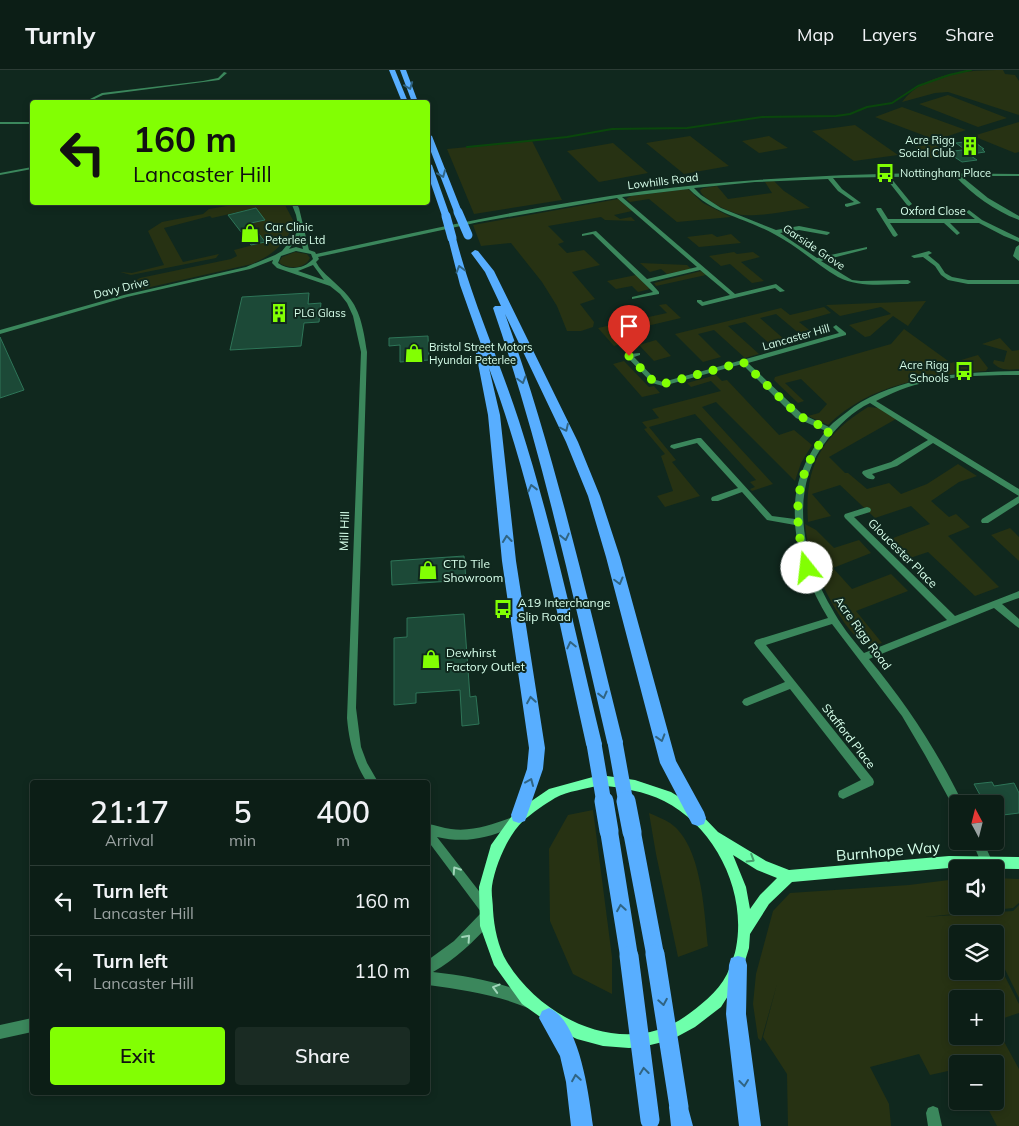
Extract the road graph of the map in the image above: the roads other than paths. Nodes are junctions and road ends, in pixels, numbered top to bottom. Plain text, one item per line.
1 (392, 70) edge
2 (403, 70) edge
3 (225, 73) dead end
4 (89, 100) edge
5 (403, 100) edge
6 (414, 100) edge
7 (0, 123) edge
8 (30, 123) edge
9 (430, 141) edge
10 (30, 168) edge
11 (430, 171) edge
12 (0, 174) edge
13 (957, 175) junction
14 (1019, 175) edge
15 (887, 176) junction
16 (829, 177) junction
17 (690, 187) junction
18 (619, 197) junction
19 (909, 204) dead end
20 (295, 205) edge
21 (847, 206) dead end
22 (879, 209) dead end
23 (1019, 211) edge
24 (969, 212) dead end
25 (913, 214) dead end
26 (1011, 214) junction
27 (1019, 218) edge
28 (886, 221) junction
29 (918, 221) junction
30 (945, 221) junction
31 (980, 221) junction
32 (300, 231) junction
33 (776, 232) junction
34 (827, 233) dead end
35 (957, 233) dead end
36 (584, 234) dead end
37 (895, 235) dead end
38 (1019, 240) edge
39 (1019, 247) edge
40 (865, 248) dead end
41 (306, 250) junction
42 (284, 252) junction
43 (475, 253) junction
44 (914, 256) dead end
45 (276, 257) junction
46 (314, 259) junction
47 (1019, 259) edge
48 (817, 260) junction
49 (248, 268) junction
50 (265, 268) dead end
51 (274, 268) dead end
52 (702, 268) junction
53 (286, 269) junction
54 (646, 281) junction
55 (908, 282) dead end
56 (1019, 282) edge
57 (333, 285) junction
58 (782, 291) dead end
59 (734, 296) junction
60 (634, 298) dead end
61 (470, 300) junction
62 (699, 301) dead end
63 (836, 327) dead end
64 (0, 332) edge
65 (638, 354) dead end
66 (743, 362) junction
67 (1019, 373) edge
68 (871, 401) junction
69 (830, 430) junction
70 (933, 440) junction
71 (674, 447) dead end
72 (871, 477) dead end
73 (742, 489) junction
74 (1019, 493) edge
75 (716, 499) dead end
76 (1019, 499) edge
77 (867, 510) dead end
78 (985, 521) dead end
79 (798, 522) junction
80 (1019, 594) edge
81 (996, 604) junction
82 (834, 620) junction
83 (954, 621) junction
84 (1019, 624) edge
85 (863, 658) junction
86 (791, 684) junction
87 (747, 702) dead end
88 (372, 780) edge
89 (843, 794) dead end
90 (952, 795) edge
91 (698, 818) junction
92 (516, 819) junction
93 (430, 831) edge
94 (430, 834) edge
95 (715, 836) junction
96 (949, 862) edge
97 (1004, 862) edge
98 (1019, 863) edge
99 (789, 876) junction
100 (485, 913) junction
101 (745, 935) junction
102 (738, 965) junction
103 (430, 966) edge
104 (430, 978) edge
105 (528, 1001) junction
106 (549, 1018) junction
107 (30, 1024) edge
108 (0, 1032) edge
109 (680, 1116) edge
110 (651, 1123) edge
111 (582, 1126) edge
112 (750, 1126) edge

1 - 5 highway
2 -> 6 highway
3 - 4 street
7 - 8 street
9 -> 43 highway, bridge
10 - 12 street
61 -> 11 highway, bridge
13 - 14 street, Lowhills Road
13 - 15 street, Lowhills Road
13 - 26 street
15 - 16 street, Lowhills Road
15 - 19 street
16 - 17 street, Lowhills Road
16 - 21 street
17 - 18 street, Lowhills Road
17 - 33 street, Garside Grove
18 - 46 street, Lowhills Road
18 - 52 street
20 - 32 street
22 - 28 street, Oxford Close
23 - 26 street
24 - 31 street
25 - 29 street
26 - 27 street
28 - 29 street, Oxford Close
28 - 37 street
29 - 30 street, Oxford Close
30 - 31 street, Oxford Close
30 - 35 street
31 - 38 street, Oxford Close
32 - 41 street
32 - 42 street
33 - 34 street
33 - 48 street, Garside Grove
36 - 54 street
39 - 47 street
40 - 48 street
41 - 42 street
41 - 46 street, Mill Hill
42 - 45 street, Davy Drive
43 -> 91 highway
43 -> 109 highway, bridge
44 - 56 street
45 - 49 street, Davy Drive
45 - 53 street
46 - 53 street, Lowhills Road
46 - 57 street, Mill Hill
48 - 55 street, Garside Grove
49 - 50 street, Davy Drive
49 - 64 street, Davy Drive
51 - 53 street
52 - 54 street
52 - 59 street
53 - 57 street, Mill Hill
54 - 60 street
57 - 88 street, Mill Hill
58 - 59 street
59 - 62 street
92 -> 61 highway
110 -> 61 highway, bridge
63 - 66 street, Lancaster Hill
65 - 66 street, Lancaster Hill
66 - 69 street
67 - 68 street, Acre Rigg Road
68 - 69 street, Acre Rigg Road
68 - 70 street
69 - 79 street, Acre Rigg Road
70 - 72 street
70 - 74 street
71 - 73 street
73 - 75 street
73 - 79 street
76 - 78 street
77 - 83 street, Gloucester Place
79 - 82 street, Acre Rigg Road
80 - 81 street
81 - 83 street
81 - 84 street
82 - 85 street, Acre Rigg Road
82 - 86 street, Stafford Place
83 - 85 street
85 - 90 street, Acre Rigg Road
86 - 87 street
86 - 89 street, Stafford Place
91 - 92 main road
91 - 95 main road
92 - 93 street
92 - 100 main road
100 -> 94 street
95 -> 99 main road, Burnhope Way
95 - 101 main road
96 - 99 main road, Burnhope Way
97 - 98 main road, Burnhope Way
99 - 101 main road
103 -> 100 street
100 - 105 main road
101 - 102 main road
102 - 106 main road
102 -> 112 highway
105 -> 104 street
105 - 106 main road
111 -> 106 highway
107 - 108 street

